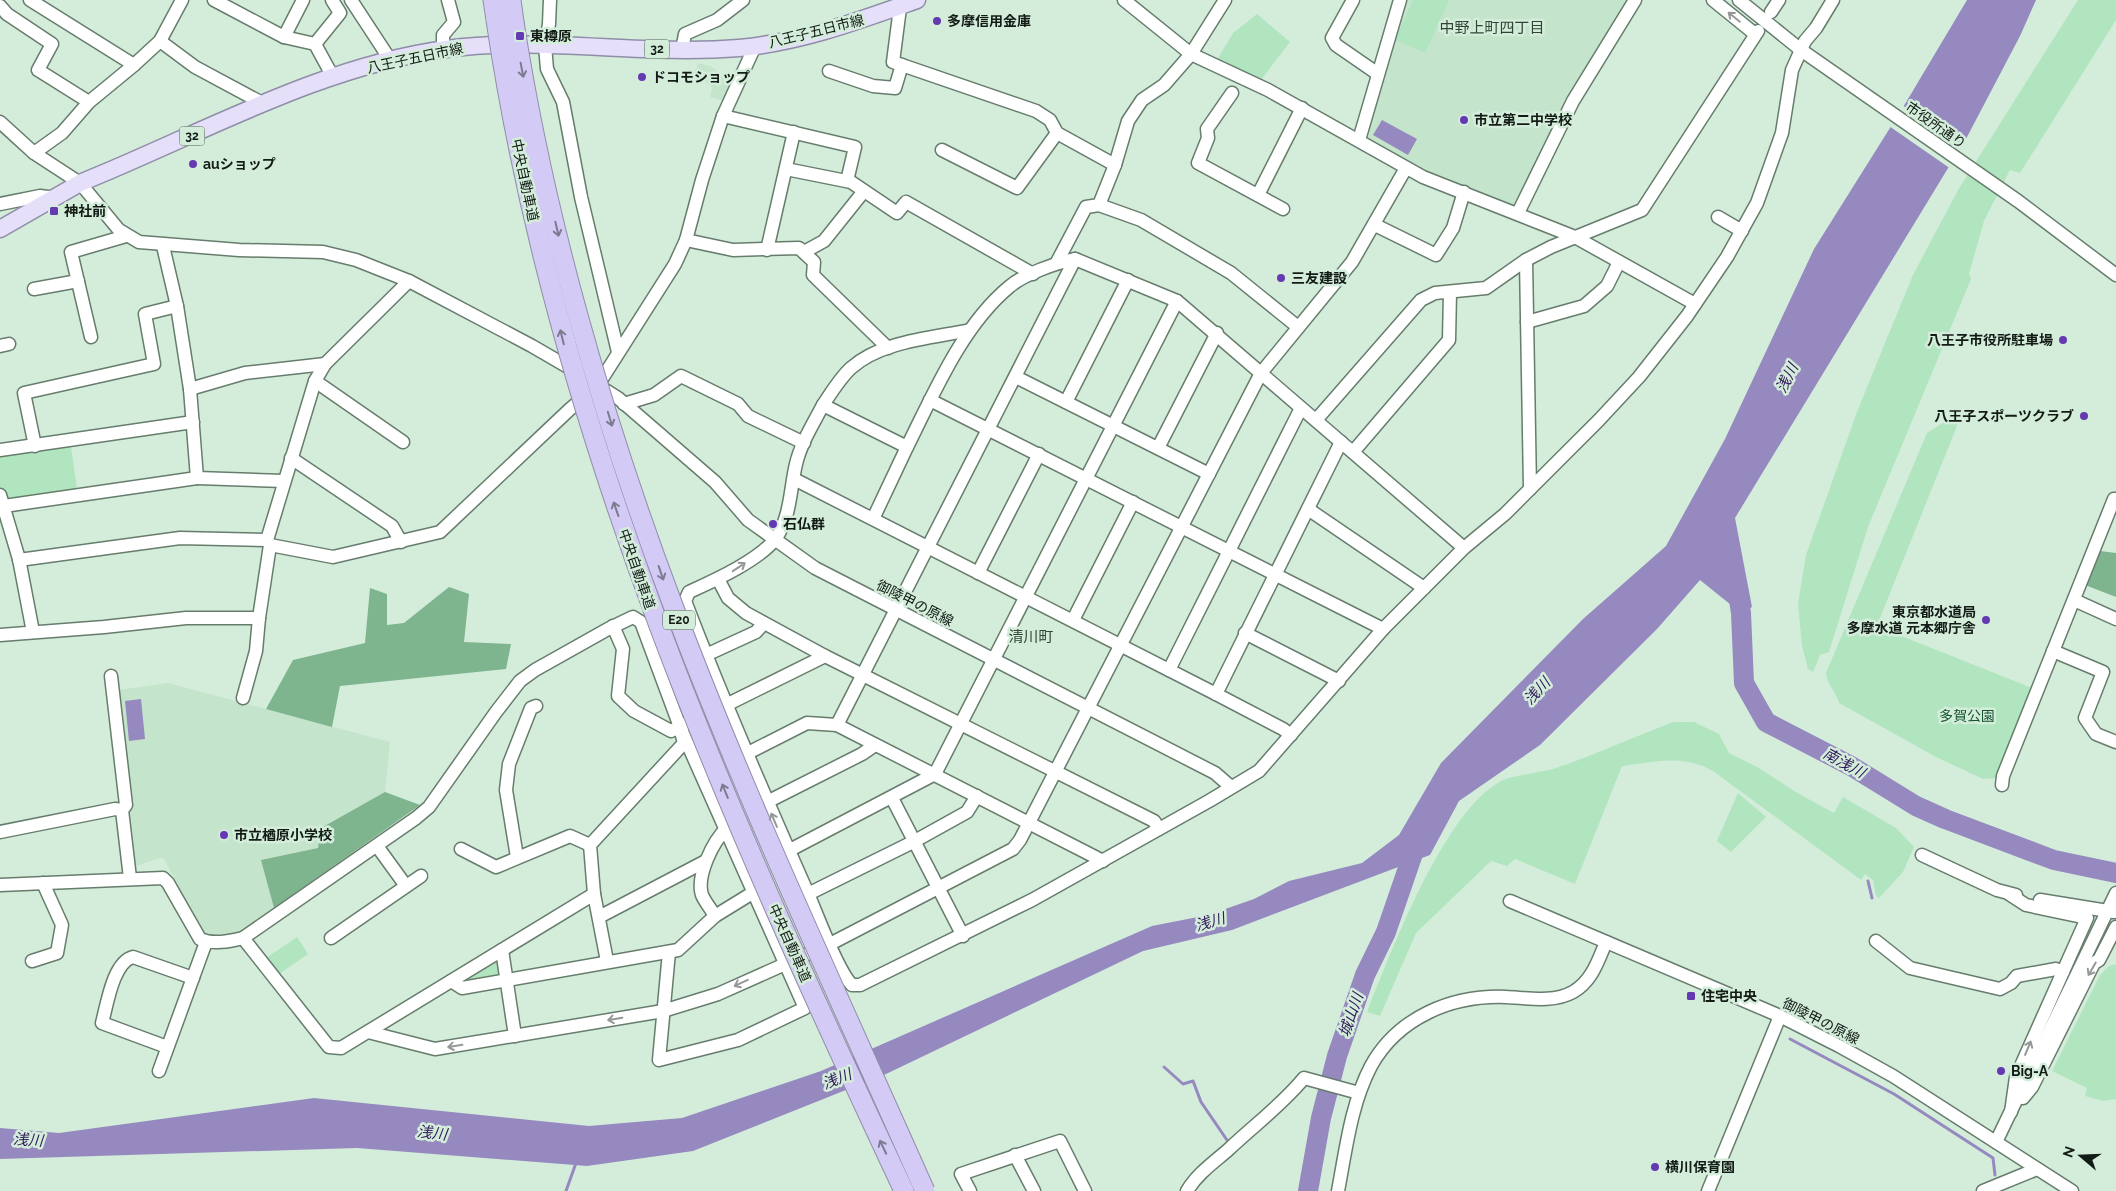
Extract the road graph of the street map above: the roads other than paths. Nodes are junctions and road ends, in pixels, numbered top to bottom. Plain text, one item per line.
1 (30, 0) edge
2 (182, 0) edge
3 (214, 0) edge
4 (303, 0) edge
5 (332, 0) edge
6 (351, 0) edge
7 (448, 0) edge
8 (493, 0) edge
9 (511, 0) edge
10 (550, 0) edge
11 (743, 0) edge
12 (917, 0) edge
13 (1124, 0) edge
14 (1225, 0) edge
15 (1352, 0) edge
16 (1400, 0) edge
17 (1635, 0) edge
18 (1713, 0) edge
19 (1739, 0) edge
20 (1833, 0) edge
21 (900, 3) edge
22 (0, 6) edge
23 (505, 21) junction
24 (284, 37) junction
25 (160, 41) junction
26 (315, 44) junction
27 (545, 46) junction
28 (755, 46) junction
29 (443, 49) junction
30 (682, 50) junction
31 (1803, 51) junction
32 (1191, 54) junction
33 (391, 61) junction
34 (134, 65) junction
35 (902, 65) junction
36 (829, 71) dead end
37 (1378, 74) junction
38 (332, 77) junction
39 (1232, 94) dead end
40 (89, 102) junction
41 (264, 104) junction
42 (1302, 108) junction
43 (723, 116) junction
44 (0, 122) edge
45 (794, 132) junction
46 (1057, 133) junction
47 (1359, 140) junction
48 (942, 150) dead end
49 (34, 153) junction
50 (1115, 165) junction
51 (1406, 168) junction
52 (786, 169) junction
53 (847, 182) junction
54 (80, 183) junction
55 (864, 191) junction
56 (1464, 192) junction
57 (1258, 195) junction
58 (55, 198) junction
59 (0, 204) edge
60 (1099, 205) junction
61 (1283, 209) dead end
62 (1518, 213) junction
63 (1718, 216) dead end
64 (1375, 225) junction
65 (0, 229) edge
66 (1742, 231) junction
67 (126, 236) junction
68 (1575, 237) junction
69 (686, 240) junction
70 (163, 246) junction
71 (766, 250) junction
72 (804, 252) junction
73 (1075, 259) junction
74 (1526, 260) junction
75 (1057, 262) junction
76 (1619, 262) junction
77 (1033, 274) junction
78 (2116, 275) edge
79 (1128, 280) junction
80 (78, 281) junction
81 (409, 282) junction
82 (34, 289) dead end
83 (1450, 292) junction
84 (1177, 301) junction
85 (1695, 304) junction
86 (177, 306) junction
87 (1527, 322) junction
88 (1298, 327) junction
89 (970, 330) junction
90 (1217, 333) junction
91 (91, 337) dead end
92 (888, 348) junction
93 (618, 352) junction
94 (325, 364) junction
95 (1261, 373) junction
96 (1016, 377) junction
97 (315, 381) junction
98 (598, 386) junction
99 (190, 388) junction
100 (930, 400) junction
101 (621, 401) junction
102 (1066, 402) junction
103 (823, 405) junction
104 (1301, 408) junction
105 (1316, 420) junction
106 (193, 422) junction
107 (1114, 426) junction
108 (988, 429) junction
109 (403, 442) dead end
110 (1341, 442) junction
111 (804, 443) junction
112 (34, 446) junction
113 (907, 447) junction
114 (1158, 448) junction
115 (0, 450) edge
116 (1353, 452) junction
117 (1038, 454) junction
118 (291, 458) junction
119 (1209, 474) junction
120 (197, 478) junction
121 (794, 479) junction
122 (1086, 479) junction
123 (283, 481) junction
124 (1530, 489) junction
125 (2116, 499) edge
126 (2, 501) edge
127 (1133, 502) junction
128 (1308, 509) junction
129 (873, 519) junction
130 (1182, 527) junction
131 (775, 539) junction
132 (268, 542) junction
133 (401, 542) junction
134 (928, 548) junction
135 (1464, 548) junction
136 (1229, 551) junction
137 (19, 560) junction
138 (978, 573) junction
139 (1275, 574) junction
140 (718, 579) junction
141 (1424, 588) junction
142 (1026, 596) junction
143 (2074, 600) junction
144 (685, 602) junction
145 (896, 610) junction
146 (259, 618) junction
147 (2116, 619) edge
148 (1073, 620) junction
149 (641, 622) junction
150 (764, 623) junction
151 (613, 626) junction
152 (1383, 630) junction
153 (33, 632) junction
154 (1245, 633) junction
155 (0, 634) edge
156 (1121, 645) junction
157 (2053, 651) junction
158 (706, 655) junction
159 (825, 656) junction
160 (994, 660) junction
161 (1169, 670) junction
162 (863, 674) junction
163 (112, 676) dead end
164 (1339, 681) junction
165 (1216, 694) junction
166 (243, 698) dead end
167 (726, 705) junction
168 (536, 706) dead end
169 (1088, 708) junction
170 (961, 723) junction
171 (837, 725) junction
172 (680, 727) junction
173 (1290, 735) junction
174 (2116, 742) edge
175 (875, 745) junction
176 (746, 754) junction
177 (1057, 771) junction
178 (935, 774) junction
179 (2002, 785) dead end
180 (1231, 787) junction
181 (977, 796) junction
182 (892, 798) junction
183 (767, 802) junction
184 (122, 810) junction
185 (1030, 823) junction
186 (727, 828) junction
187 (1159, 829) junction
188 (0, 832) edge
189 (913, 842) junction
190 (590, 845) junction
191 (377, 846) junction
192 (461, 849) dead end
193 (788, 851) junction
194 (1922, 855) dead end
195 (517, 857) junction
196 (1103, 861) junction
197 (704, 862) junction
198 (421, 876) dead end
199 (130, 878) junction
200 (43, 883) junction
201 (0, 885) edge
202 (406, 886) junction
203 (937, 888) junction
204 (754, 892) junction
205 (2116, 893) edge
206 (594, 894) junction
207 (808, 894) junction
208 (2009, 894) junction
209 (1510, 901) dead end
210 (2111, 910) edge
211 (715, 916) junction
212 (600, 917) junction
213 (2116, 927) edge
214 (963, 936) junction
215 (244, 938) junction
216 (331, 938) dead end
217 (203, 941) junction
218 (1876, 941) dead end
219 (1606, 942) junction
220 (830, 944) junction
221 (502, 950) junction
222 (669, 952) junction
223 (607, 961) junction
224 (32, 962) dead end
225 (785, 962) junction
226 (2063, 972) junction
227 (193, 978) junction
228 (450, 981) junction
229 (508, 981) junction
230 (663, 1011) junction
231 (1780, 1016) junction
232 (368, 1032) junction
233 (515, 1036) junction
234 (167, 1047) junction
235 (158, 1071) dead end
236 (1359, 1093) junction
237 (2011, 1112) junction
238 (1996, 1142) junction
239 (1015, 1155) junction
240 (2037, 1168) junction
241 (904, 1191) edge
242 (925, 1191) edge
243 (970, 1191) edge
244 (1034, 1191) edge
245 (1086, 1191) edge
246 (1187, 1191) edge
247 (1338, 1191) edge
248 (1708, 1191) edge
249 (1983, 1191) edge
250 (2072, 1191) edge

1 - 34 street
2 - 25 street
3 - 24 street
4 - 24 street
5 - 26 street
6 - 33 street
7 - 29 street
8 - 23 highway, 中央自動車道 / E20
9 - 23 highway, 中央自動車道 / E20
10 - 27 street
11 - 30 street
12 - 21 main road, 八王子五日市線 / 32
13 - 32 street
14 - 32 street
15 - 37 street
16 - 37 street
17 - 62 street
68 -> 18 street
19 - 31 street, 市役所通り
20 - 31 street
21 - 28 main road, 八王子五日市線 / 32
21 - 35 street
22 - 40 street
241 -> 23 highway, 中央自動車道 / E20, bridge
23 -> 242 highway, 中央自動車道 / E20, bridge
24 - 26 street
25 - 34 street
25 - 41 street
26 - 38 street
27 - 29 main road, 八王子五日市線 / 32
27 - 30 main road, 八王子五日市線 / 32
27 - 93 street
28 - 30 main road, 八王子五日市線 / 32
28 - 43 street
29 - 33 main road, 八王子五日市線 / 32
31 - 66 street
31 - 78 street, 市役所通り
32 - 42 street
32 - 50 street
33 - 38 main road, 八王子五日市線 / 32
34 - 40 street
35 - 36 street
35 - 46 street
37 - 47 street
38 - 41 main road, 八王子五日市線 / 32
39 - 57 street
40 - 49 street
41 - 54 main road, 八王子五日市線 / 32
42 - 47 street
42 - 57 street
43 - 45 street
43 - 69 street
44 - 49 street
45 - 52 street
45 - 53 street
46 - 48 street
46 - 50 street
47 - 51 street
49 - 54 street
50 - 60 street
51 - 56 street
51 - 64 street
52 - 53 street
52 - 71 street
53 - 55 street
54 - 58 main road, 八王子五日市線 / 32
54 - 67 street
55 - 72 street
55 - 77 street
56 - 62 street
56 - 64 street
57 - 61 street
58 - 59 street
58 - 65 main road, 八王子五日市線 / 32
60 - 75 street
60 - 88 street
62 - 68 street
63 - 66 street
64 - 88 street
66 - 85 street
67 - 70 street, 御陵甲の原線
67 - 80 street
68 - 74 street
68 - 76 street
69 - 71 street
69 - 93 street
70 - 81 street, 御陵甲の原線
70 - 86 street
71 - 72 street
72 - 92 street
73 - 75 street
73 - 79 street
73 - 96 street
74 - 83 street
74 - 87 street
75 - 77 street
76 - 85 street
76 - 87 street
77 - 89 street
79 - 84 street
79 - 102 street
80 - 82 street
80 - 91 street
81 - 94 street
81 - 98 street, 御陵甲の原線
83 - 105 street
83 - 116 street
84 - 90 street
84 - 107 street
85 - 124 street
86 - 99 street
86 - 112 street
87 - 124 street
88 - 95 street
89 - 92 street
89 - 100 street
90 - 95 street
90 - 114 street
92 - 103 street
93 - 98 street
94 - 97 street
94 - 99 street
95 - 104 street
95 - 119 street
96 - 102 street
96 - 108 street
97 - 109 street
97 - 118 street
98 - 101 street, 御陵甲の原線
98 - 133 street
99 - 106 street
100 - 108 street
100 - 113 street
101 - 111 street
101 - 131 street, 御陵甲の原線
102 - 107 street
103 - 111 street
103 - 113 street
104 - 105 street
104 - 136 street
105 - 110 street
106 - 112 street
106 - 120 street
107 - 114 street
107 - 122 street
108 - 117 street
108 - 134 street
110 - 116 street
110 - 128 street
111 - 121 street
112 - 115 street
113 - 129 street
114 - 119 street
116 - 135 street
117 - 122 street
117 - 138 street
118 - 123 street
118 - 133 street
119 - 130 street
120 - 123 street
120 - 126 street
121 - 129 street
121 - 131 street
122 - 127 street
122 - 142 street
123 - 132 street
124 - 135 street
125 - 143 street
126 - 137 street
127 - 130 street
127 - 148 street
128 - 139 street
128 - 141 street
129 - 134 street
130 - 136 street
130 - 156 street
140 -> 131 street
131 - 145 street, 御陵甲の原線
132 - 133 street
132 - 137 street
132 - 146 street
134 - 138 street
134 - 145 street
135 - 141 street
136 - 139 street
136 - 161 street
137 - 153 street
138 - 142 street
139 - 152 street
139 - 154 street
140 - 144 street
140 - 150 street
141 - 152 street
142 - 148 street
142 - 160 street
143 - 147 street
143 - 157 street
144 - 149 street
144 - 158 street
145 - 160 street, 御陵甲の原線
145 - 162 street
146 - 153 street
146 - 166 street
148 - 156 street
149 - 151 street
149 - 172 street
150 - 158 street
150 - 159 street
151 - 172 street
151 - 191 street
152 - 164 street
153 - 155 street
154 - 164 street
154 - 165 street
156 - 161 street
156 - 169 street
157 - 174 street
157 - 179 street
158 - 167 street
159 - 162 street
159 - 167 street
160 - 169 street, 御陵甲の原線
160 - 170 street
161 - 165 street
162 - 170 street
162 - 171 street
163 - 184 street
164 - 173 street
165 - 173 street
167 - 172 street
167 - 176 street
168 - 195 street
169 - 177 street
169 - 180 street, 御陵甲の原線
170 - 177 street
170 - 178 street
171 - 175 street
171 - 176 street
172 - 186 street
172 - 190 street
173 - 180 street
175 - 178 street
175 - 183 street
176 - 183 street
177 - 185 street
177 - 187 street
178 - 181 street
178 - 182 street
180 - 187 street
181 - 185 street
181 - 189 street
182 - 189 street
182 - 193 street
193 -> 183 street
184 - 188 street
184 - 199 street
185 - 196 street
185 - 203 street
186 - 197 street
186 - 204 street
187 - 196 street
189 - 203 street
189 - 207 street
190 - 195 street
190 - 206 street
191 - 202 street
191 - 215 street
192 - 195 street
193 - 207 street
194 - 208 street
196 - 214 street
197 - 211 street
197 - 212 street
198 - 202 street
199 - 200 street
199 - 217 street
200 - 201 street
200 - 224 street
202 - 216 street
203 - 214 street
203 - 220 street
204 - 211 street
204 - 225 street
205 - 210 street
206 - 212 street
206 - 221 street
207 - 220 street
208 - 210 street
208 - 226 street
209 - 219 street, 御陵甲の原線
210 - 237 street
211 - 222 street
212 - 223 street
213 -> 237 street
214 - 220 street
215 - 217 street
215 - 232 street
217 - 227 street
218 - 226 street
219 - 231 street, 御陵甲の原線
219 - 236 street
220 - 225 street
221 - 228 street
221 - 229 street
222 - 223 street
222 - 230 street
223 - 229 street
225 -> 230 street
225 - 230 street
237 -> 226 street
227 - 234 street
227 - 234 street
228 - 229 street
228 - 232 street
229 - 233 street
230 -> 233 street
231 - 238 street, 御陵甲の原線
231 - 248 street
233 -> 232 street
234 - 235 street
236 - 246 street
236 - 247 street
237 - 238 street
238 - 240 street, 御陵甲の原線
239 - 243 street
239 - 244 street
239 - 245 street
240 - 249 street
240 - 250 street, 御陵甲の原線

